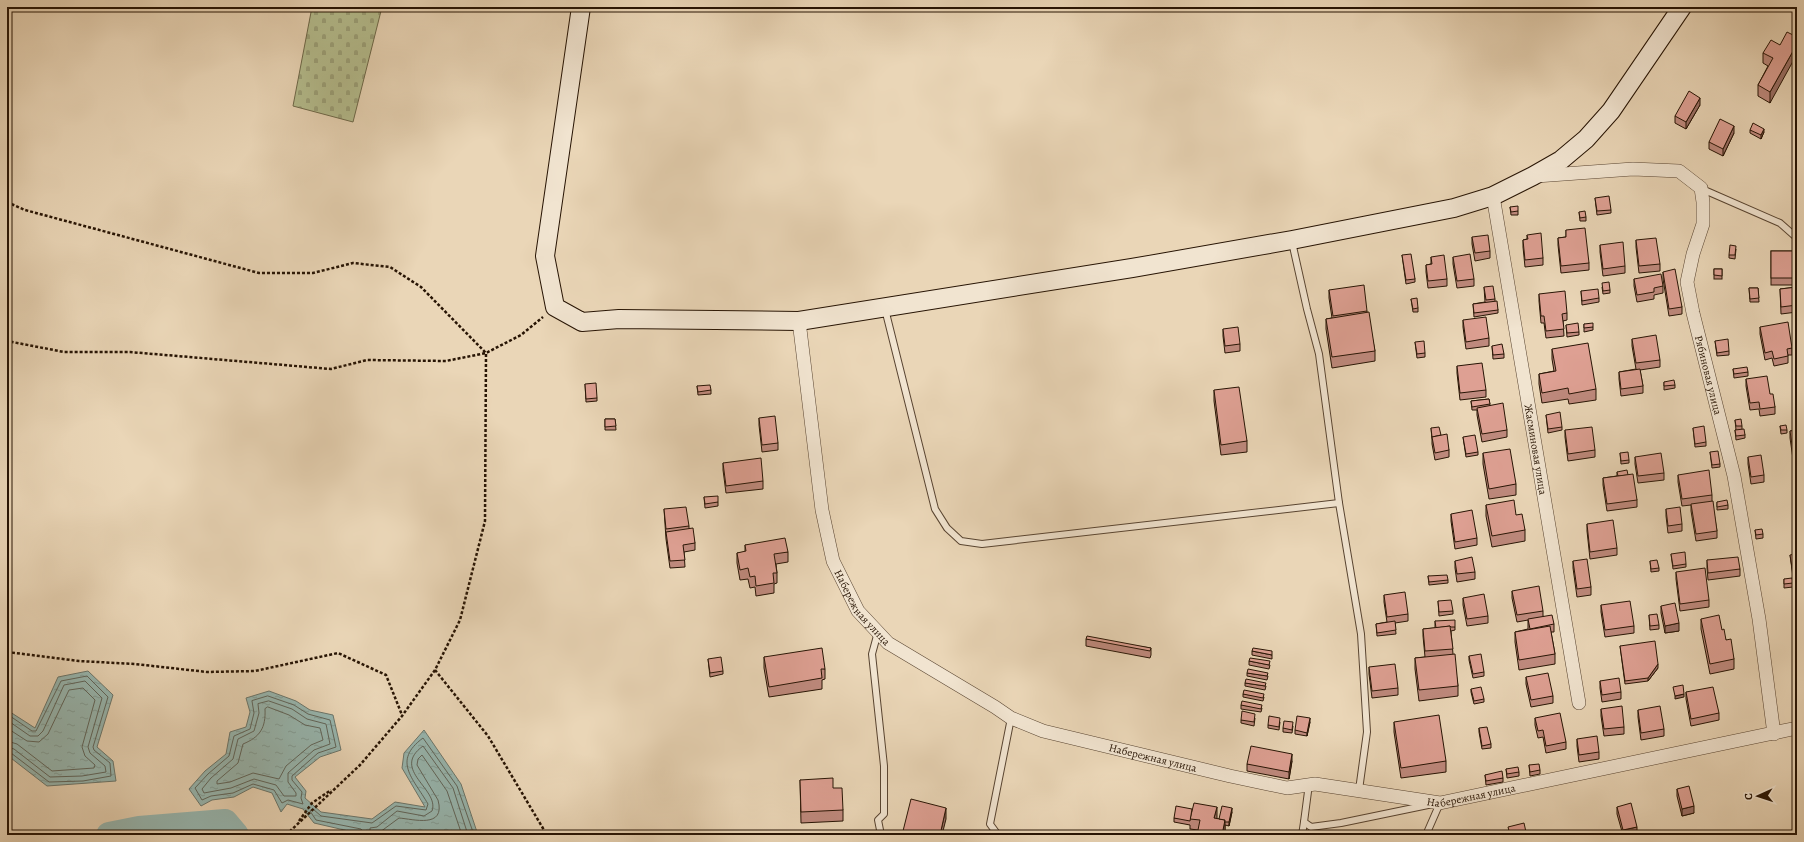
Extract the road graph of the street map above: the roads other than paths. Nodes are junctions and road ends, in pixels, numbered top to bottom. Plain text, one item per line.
1 (581, 7) edge
2 (1682, 7) edge
3 (1533, 176) junction
4 (1700, 188) junction
5 (1494, 196) junction
6 (1797, 238) edge
7 (1292, 240) junction
8 (885, 307) junction
9 (799, 321) junction
10 (1339, 503) junction
11 (878, 632) junction
12 (1579, 703) dead end
13 (1012, 718) junction
14 (1797, 728) edge
15 (1774, 734) junction
16 (1309, 784) junction
17 (1359, 790) junction
18 (1440, 803) junction
19 (1304, 822) junction
20 (881, 835) edge
21 (998, 835) edge
22 (1302, 835) edge
23 (1426, 835) edge

1 - 9 street
2 - 3 street
3 - 4 street
3 - 5 street
4 - 6 lane
4 - 15 street, Рябиновая улица
5 - 7 street
5 - 12 street, Жасминовая улица
7 - 8 street
7 - 10 lane
8 - 9 street
8 - 10 lane
9 - 11 street, Набережная улица
10 - 17 lane
11 - 13 street, Набережная улица
11 - 20 lane
13 - 16 street, Набережная улица
13 - 21 lane
14 - 15 street, Набережная улица
15 - 18 street, Набережная улица
16 - 17 street, Набережная улица
16 - 19 lane
17 - 18 street, Набережная улица
18 - 19 lane
18 - 23 lane
19 - 22 lane

